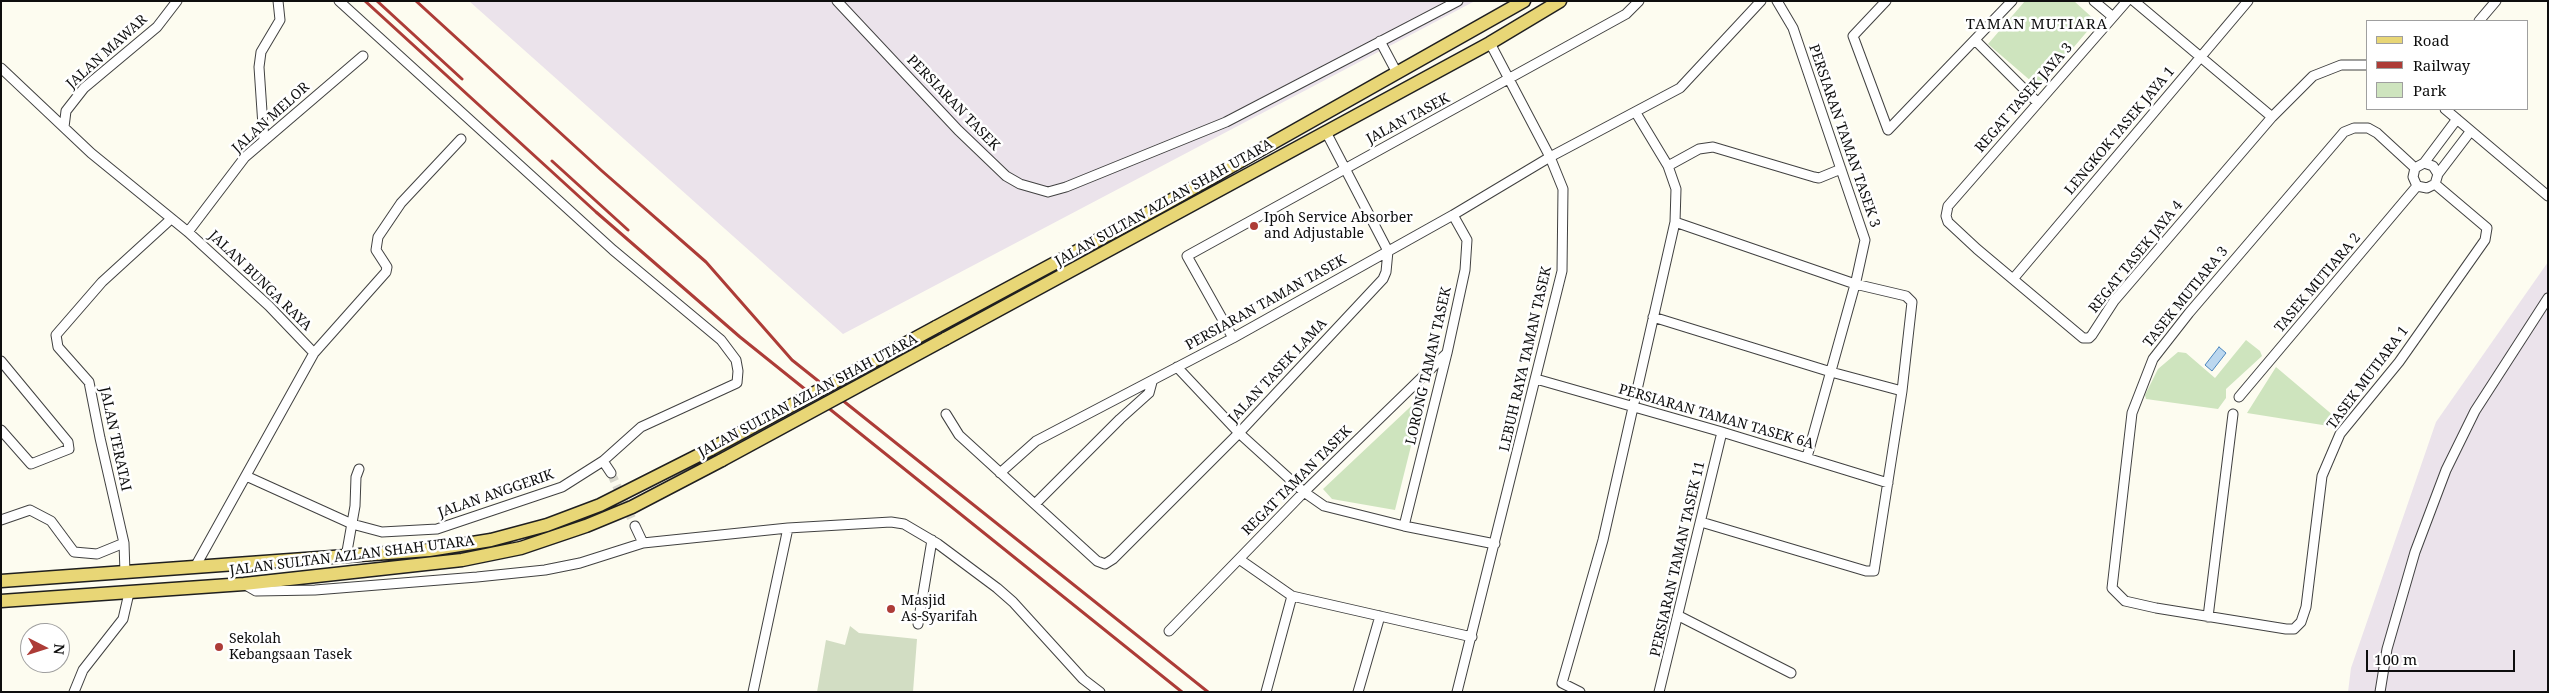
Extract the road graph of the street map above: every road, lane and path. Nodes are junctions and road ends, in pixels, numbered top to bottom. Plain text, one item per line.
1 (176, 1) edge
2 (278, 1) edge
3 (339, 1) edge
4 (837, 1) edge
5 (1458, 1) edge
6 (1524, 1) edge
7 (1560, 1) edge
8 (1639, 1) edge
9 (1761, 1) edge
10 (1777, 1) edge
11 (1886, 1) edge
12 (2012, 1) edge
13 (2094, 1) edge
14 (2126, 1) edge
15 (2134, 1) edge
16 (2248, 1) edge
17 (2496, 1) edge
18 (2113, 17) junction
19 (2480, 20) edge
20 (1975, 40) junction
21 (1380, 41) junction
22 (1490, 43) junction
23 (363, 56) dead end
24 (2201, 57) junction
25 (2366, 65) edge
26 (1, 68) edge
27 (1397, 73) junction
28 (1510, 80) junction
29 (2038, 102) junction
30 (2446, 110) edge
31 (1636, 113) junction
32 (2272, 117) junction
33 (2457, 120) junction
34 (64, 127) junction
35 (1326, 132) junction
36 (2470, 132) junction
37 (461, 139) dead end
38 (264, 141) junction
39 (1550, 157) junction
40 (1668, 166) junction
41 (2419, 166) junction
42 (1346, 169) junction
43 (1841, 169) junction
44 (2436, 179) junction
45 (2418, 186) junction
46 (2548, 196) edge
47 (1453, 215) junction
48 (1946, 216) joint
49 (171, 218) junction
50 (1675, 222) junction
51 (188, 232) junction
52 (1388, 252) junction
53 (2013, 279) junction
54 (1855, 284) junction
55 (2548, 298) edge
56 (1653, 317) junction
57 (1233, 338) junction
58 (314, 353) junction
59 (1447, 353) junction
60 (1, 361) edge
61 (1177, 367) junction
62 (1831, 372) junction
63 (1536, 380) junction
64 (1152, 382) junction
65 (1902, 391) junction
66 (2239, 397) dead end
67 (1114, 402) junction
68 (1632, 406) junction
69 (946, 414) dead end
70 (2233, 414) dead end
71 (1120, 419) junction
72 (1, 430) edge
73 (1722, 432) junction
74 (1238, 433) junction
75 (1807, 457) junction
76 (603, 461) junction
77 (359, 469) dead end
78 (611, 473) tunnel mouth
79 (1000, 473) junction
80 (246, 476) junction
81 (1888, 483) junction
82 (1304, 492) junction
83 (1035, 504) junction
84 (1, 520) edge
85 (1701, 522) junction
86 (352, 524) junction
87 (635, 526) tunnel mouth
88 (1404, 526) junction
89 (788, 528) junction
90 (932, 540) junction
91 (124, 543) junction
92 (643, 543) junction
93 (1495, 544) junction
94 (346, 557) junction
95 (1239, 559) junction
96 (195, 567) junction
97 (125, 573) junction
98 (326, 576) junction
99 (1, 581) edge
100 (244, 584) junction
101 (308, 590) junction
102 (129, 593) junction
103 (1292, 596) junction
104 (1, 601) edge
105 (1380, 616) junction
106 (1679, 616) junction
107 (2208, 617) junction
108 (918, 624) dead end
109 (1169, 631) dead end
110 (1472, 637) junction
111 (1791, 673) dead end
112 (1560, 688) edge
113 (74, 692) edge
114 (753, 692) edge
115 (1100, 692) edge
116 (1266, 692) edge
117 (1358, 692) edge
118 (1457, 692) edge
119 (1580, 692) edge
120 (1660, 692) edge
121 (2380, 692) edge

1 - 34 street, JALAN MAWAR
2 - 38 street
3 - 76 street, JALAN ANGGERIK
4 - 21 street, PERSIARAN TASEK
5 - 21 street
6 - 27 main road, JALAN SULTAN AZLAN SHAH UTARA
7 - 22 main road, JALAN SULTAN AZLAN SHAH UTARA
8 - 28 street, JALAN TASEK
9 - 31 street, PERSIARAN TAMAN TASEK
10 - 43 street, PERSIARAN TAMAN TASEK 3
11 - 20 street
12 - 20 street
13 - 18 street
14 - 18 street, REGAT TASEK JAYA 3
15 - 24 street
16 - 24 street, LENGKOK TASEK JAYA 1
17 - 19 street
18 - 29 street, REGAT TASEK JAYA 3
20 - 29 street
21 - 27 street
22 - 28 street, LEBUH RAYA TAMAN TASEK
22 - 35 main road, JALAN SULTAN AZLAN SHAH UTARA
23 - 38 street, JALAN MELOR
24 - 32 street
24 - 53 street, LENGKOK TASEK JAYA 1
25 - 32 street
26 - 34 street, JALAN BUNGA RAYA
27 - 94 main road, JALAN SULTAN AZLAN SHAH UTARA, bridge
28 - 39 street, LEBUH RAYA TAMAN TASEK
28 - 42 street, JALAN TASEK
29 - 48 street, REGAT TASEK JAYA 3
30 - 33 street
31 - 39 street, PERSIARAN TAMAN TASEK
31 - 40 street
32 - 53 street, REGAT TASEK JAYA 4
33 - 36 street
33 - 41 street
34 - 49 street, JALAN BUNGA RAYA
35 - 42 street
35 - 98 main road, JALAN SULTAN AZLAN SHAH UTARA, bridge
36 - 44 street
36 - 46 street
37 - 58 street
38 - 51 street, JALAN MELOR
39 - 47 street, PERSIARAN TAMAN TASEK
39 - 63 street, LEBUH RAYA TAMAN TASEK
40 - 43 street
40 - 50 street
41 - 44 street
41 - 45 street
41 - 107 street, TASEK MUTIARA 3
42 - 52 street
42 - 57 street, JALAN TASEK
43 - 54 street, PERSIARAN TAMAN TASEK 3
44 - 45 street
44 - 107 street, TASEK MUTIARA 1
45 - 66 street, TASEK MUTIARA 2
47 - 52 street, PERSIARAN TAMAN TASEK
47 - 59 street, LORONG TAMAN TASEK
48 - 53 street, REGAT TASEK JAYA 4
49 - 51 street, JALAN BUNGA RAYA
49 - 91 street, JALAN TERATAI
50 - 54 street
50 - 56 street
51 - 58 street, JALAN BUNGA RAYA
52 - 57 street, PERSIARAN TAMAN TASEK
52 - 74 street, JALAN TASEK LAMA
54 - 62 street, PERSIARAN TAMAN TASEK 3
54 - 65 street
55 - 121 street
56 - 62 street
56 - 68 street
57 - 61 street, PERSIARAN TAMAN TASEK
58 - 80 street
59 - 82 street, REGAT TAMAN TASEK
59 - 88 street, LORONG TAMAN TASEK
60 - 72 street
61 - 64 street, PERSIARAN TAMAN TASEK
61 - 74 street
62 - 65 street
62 - 75 street, PERSIARAN TAMAN TASEK 3
63 - 68 street, PERSIARAN TAMAN TASEK 6A
63 - 93 street, LEBUH RAYA TAMAN TASEK
64 - 67 street, PERSIARAN TAMAN TASEK
64 - 71 street
65 - 81 street
67 - 71 street
67 - 79 street, PERSIARAN TAMAN TASEK
68 - 73 street, PERSIARAN TAMAN TASEK 6A
68 - 112 street
69 - 79 street
70 - 107 street
71 - 83 street
73 - 75 street, PERSIARAN TAMAN TASEK 6A
73 - 85 street, PERSIARAN TAMAN TASEK 11
74 - 82 street
74 - 83 street, JALAN TASEK LAMA
75 - 81 street, PERSIARAN TAMAN TASEK 6A
76 - 78 street
76 - 86 street, JALAN ANGGERIK
77 - 86 street
79 - 83 street
80 - 86 street, JALAN ANGGERIK
80 - 96 street
81 - 85 street
82 - 88 street
82 - 95 street, REGAT TAMAN TASEK
84 - 91 street
85 - 106 street, PERSIARAN TAMAN TASEK 11
86 - 94 street
87 - 92 street
88 - 93 street
89 - 90 street
89 - 92 street
89 - 114 street
90 - 108 street
90 - 115 street
91 - 97 street, JALAN TERATAI
92 - 101 street
93 - 110 street, LEBUH RAYA TAMAN TASEK
94 - 96 main road, JALAN SULTAN AZLAN SHAH UTARA
95 - 103 street
95 - 109 street, REGAT TAMAN TASEK
96 - 97 main road, JALAN SULTAN AZLAN SHAH UTARA
97 - 99 main road, JALAN SULTAN AZLAN SHAH UTARA
98 - 100 main road, JALAN SULTAN AZLAN SHAH UTARA
98 - 101 street
100 - 101 street
100 - 102 main road, JALAN SULTAN AZLAN SHAH UTARA
102 - 104 main road, JALAN SULTAN AZLAN SHAH UTARA
102 - 113 street
103 - 105 street
103 - 116 street
105 - 110 street
105 - 117 street
106 - 111 street
106 - 120 street, PERSIARAN TAMAN TASEK 11
110 - 118 street, LEBUH RAYA TAMAN TASEK
112 - 119 street

